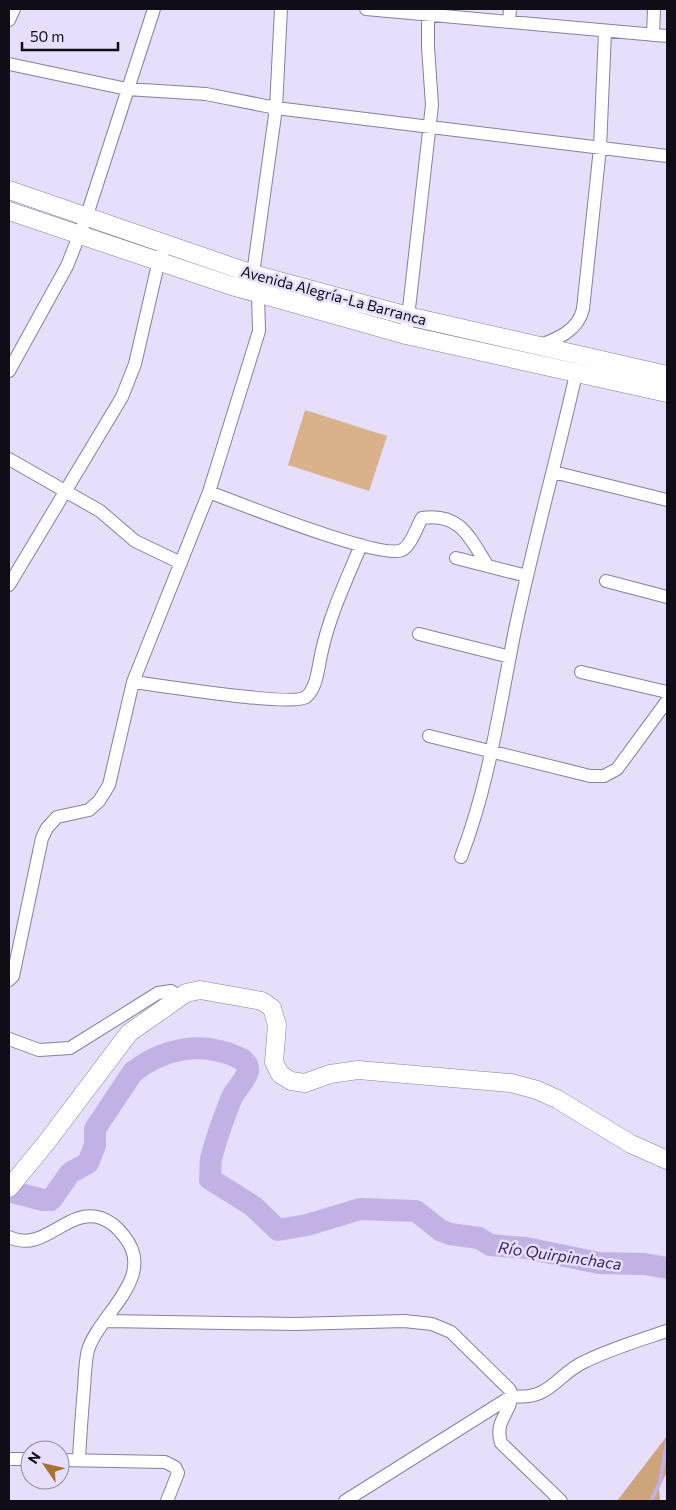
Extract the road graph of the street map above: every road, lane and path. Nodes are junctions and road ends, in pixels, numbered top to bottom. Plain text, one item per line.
1 (14, 9) edge
2 (154, 9) edge
3 (281, 9) edge
4 (366, 9) edge
5 (510, 9) edge
6 (654, 9) edge
7 (428, 12) edge
8 (9, 20) edge
9 (509, 22) junction
10 (605, 32) junction
11 (653, 35) junction
12 (667, 36) edge
13 (9, 64) edge
14 (128, 89) junction
15 (276, 108) junction
16 (430, 127) junction
17 (600, 148) junction
18 (667, 156) edge
19 (9, 190) edge
20 (9, 211) edge
21 (86, 218) junction
22 (79, 236) junction
23 (163, 252) junction
24 (253, 274) junction
25 (258, 294) junction
26 (408, 316) junction
27 (406, 336) junction
28 (537, 347) junction
29 (517, 360) junction
30 (9, 372) edge
31 (576, 374) junction
32 (667, 375) edge
33 (667, 393) edge
34 (9, 459) edge
35 (553, 472) junction
36 (65, 491) junction
37 (209, 492) junction
38 (667, 500) edge
39 (361, 545) junction
40 (456, 558) dead end
41 (181, 563) junction
42 (487, 565) junction
43 (527, 576) junction
44 (606, 582) dead end
45 (9, 585) edge
46 (667, 597) edge
47 (419, 634) dead end
48 (510, 658) junction
49 (581, 672) dead end
50 (133, 682) junction
51 (667, 692) edge
52 (667, 701) edge
53 (429, 736) dead end
54 (493, 752) junction
55 (461, 857) dead end
56 (9, 980) edge
57 (180, 997) junction
58 (9, 1039) edge
59 (667, 1160) edge
60 (9, 1188) edge
61 (9, 1237) edge
62 (106, 1321) junction
63 (667, 1331) edge
64 (512, 1396) junction
65 (70, 1460) edge
66 (79, 1460) junction
67 (168, 1501) edge
68 (345, 1501) edge
69 (561, 1501) edge

1 - 8 street
2 - 14 street
3 - 15 street
4 - 7 street
5 - 9 street
6 - 11 street
7 - 9 street
7 - 16 street
9 - 10 street
10 - 11 street
10 - 17 street
11 - 12 street
13 - 14 street
14 - 15 street
14 - 21 street
15 - 16 street
15 - 24 street
16 - 17 street
16 - 26 street
17 - 18 street
17 - 28 street
19 - 21 main road, Avenida Alegría-La Barranca
20 - 22 main road, Avenida Alegría-La Barranca
21 - 22 street
21 - 23 main road, Avenida Alegría-La Barranca
22 - 23 main road, Avenida Alegría-La Barranca
22 - 30 street
23 - 24 main road, Avenida Alegría-La Barranca
23 - 25 main road, Avenida Alegría-La Barranca
23 - 36 street
24 - 25 street
24 - 26 main road, Avenida Alegría-La Barranca
25 - 27 main road, Avenida Alegría-La Barranca
25 - 37 street
26 - 27 street
26 - 28 main road, Avenida Alegría-La Barranca
27 - 29 main road, Avenida Alegría-La Barranca
28 - 29 street
28 - 32 main road, Avenida Alegría-La Barranca
29 - 31 main road, Avenida Alegría-La Barranca
31 - 33 main road, Avenida Alegría-La Barranca
31 - 35 street
34 - 36 street
35 - 38 street
35 - 43 street
36 - 41 street
36 - 45 street
37 - 39 street
37 - 41 street
39 - 42 street
39 - 50 street
40 - 42 street
41 - 50 street
42 - 43 street
43 - 48 street
44 - 46 street
47 - 48 street
48 - 54 street
49 - 51 street
50 - 56 street
52 - 54 street
53 - 54 street
54 - 55 street
57 - 58 street
57 - 59 main road
57 - 60 main road
61 - 62 street
62 - 64 street
62 - 66 street
63 - 64 street
64 - 68 street
64 - 69 street
65 - 66 street
66 - 67 street

